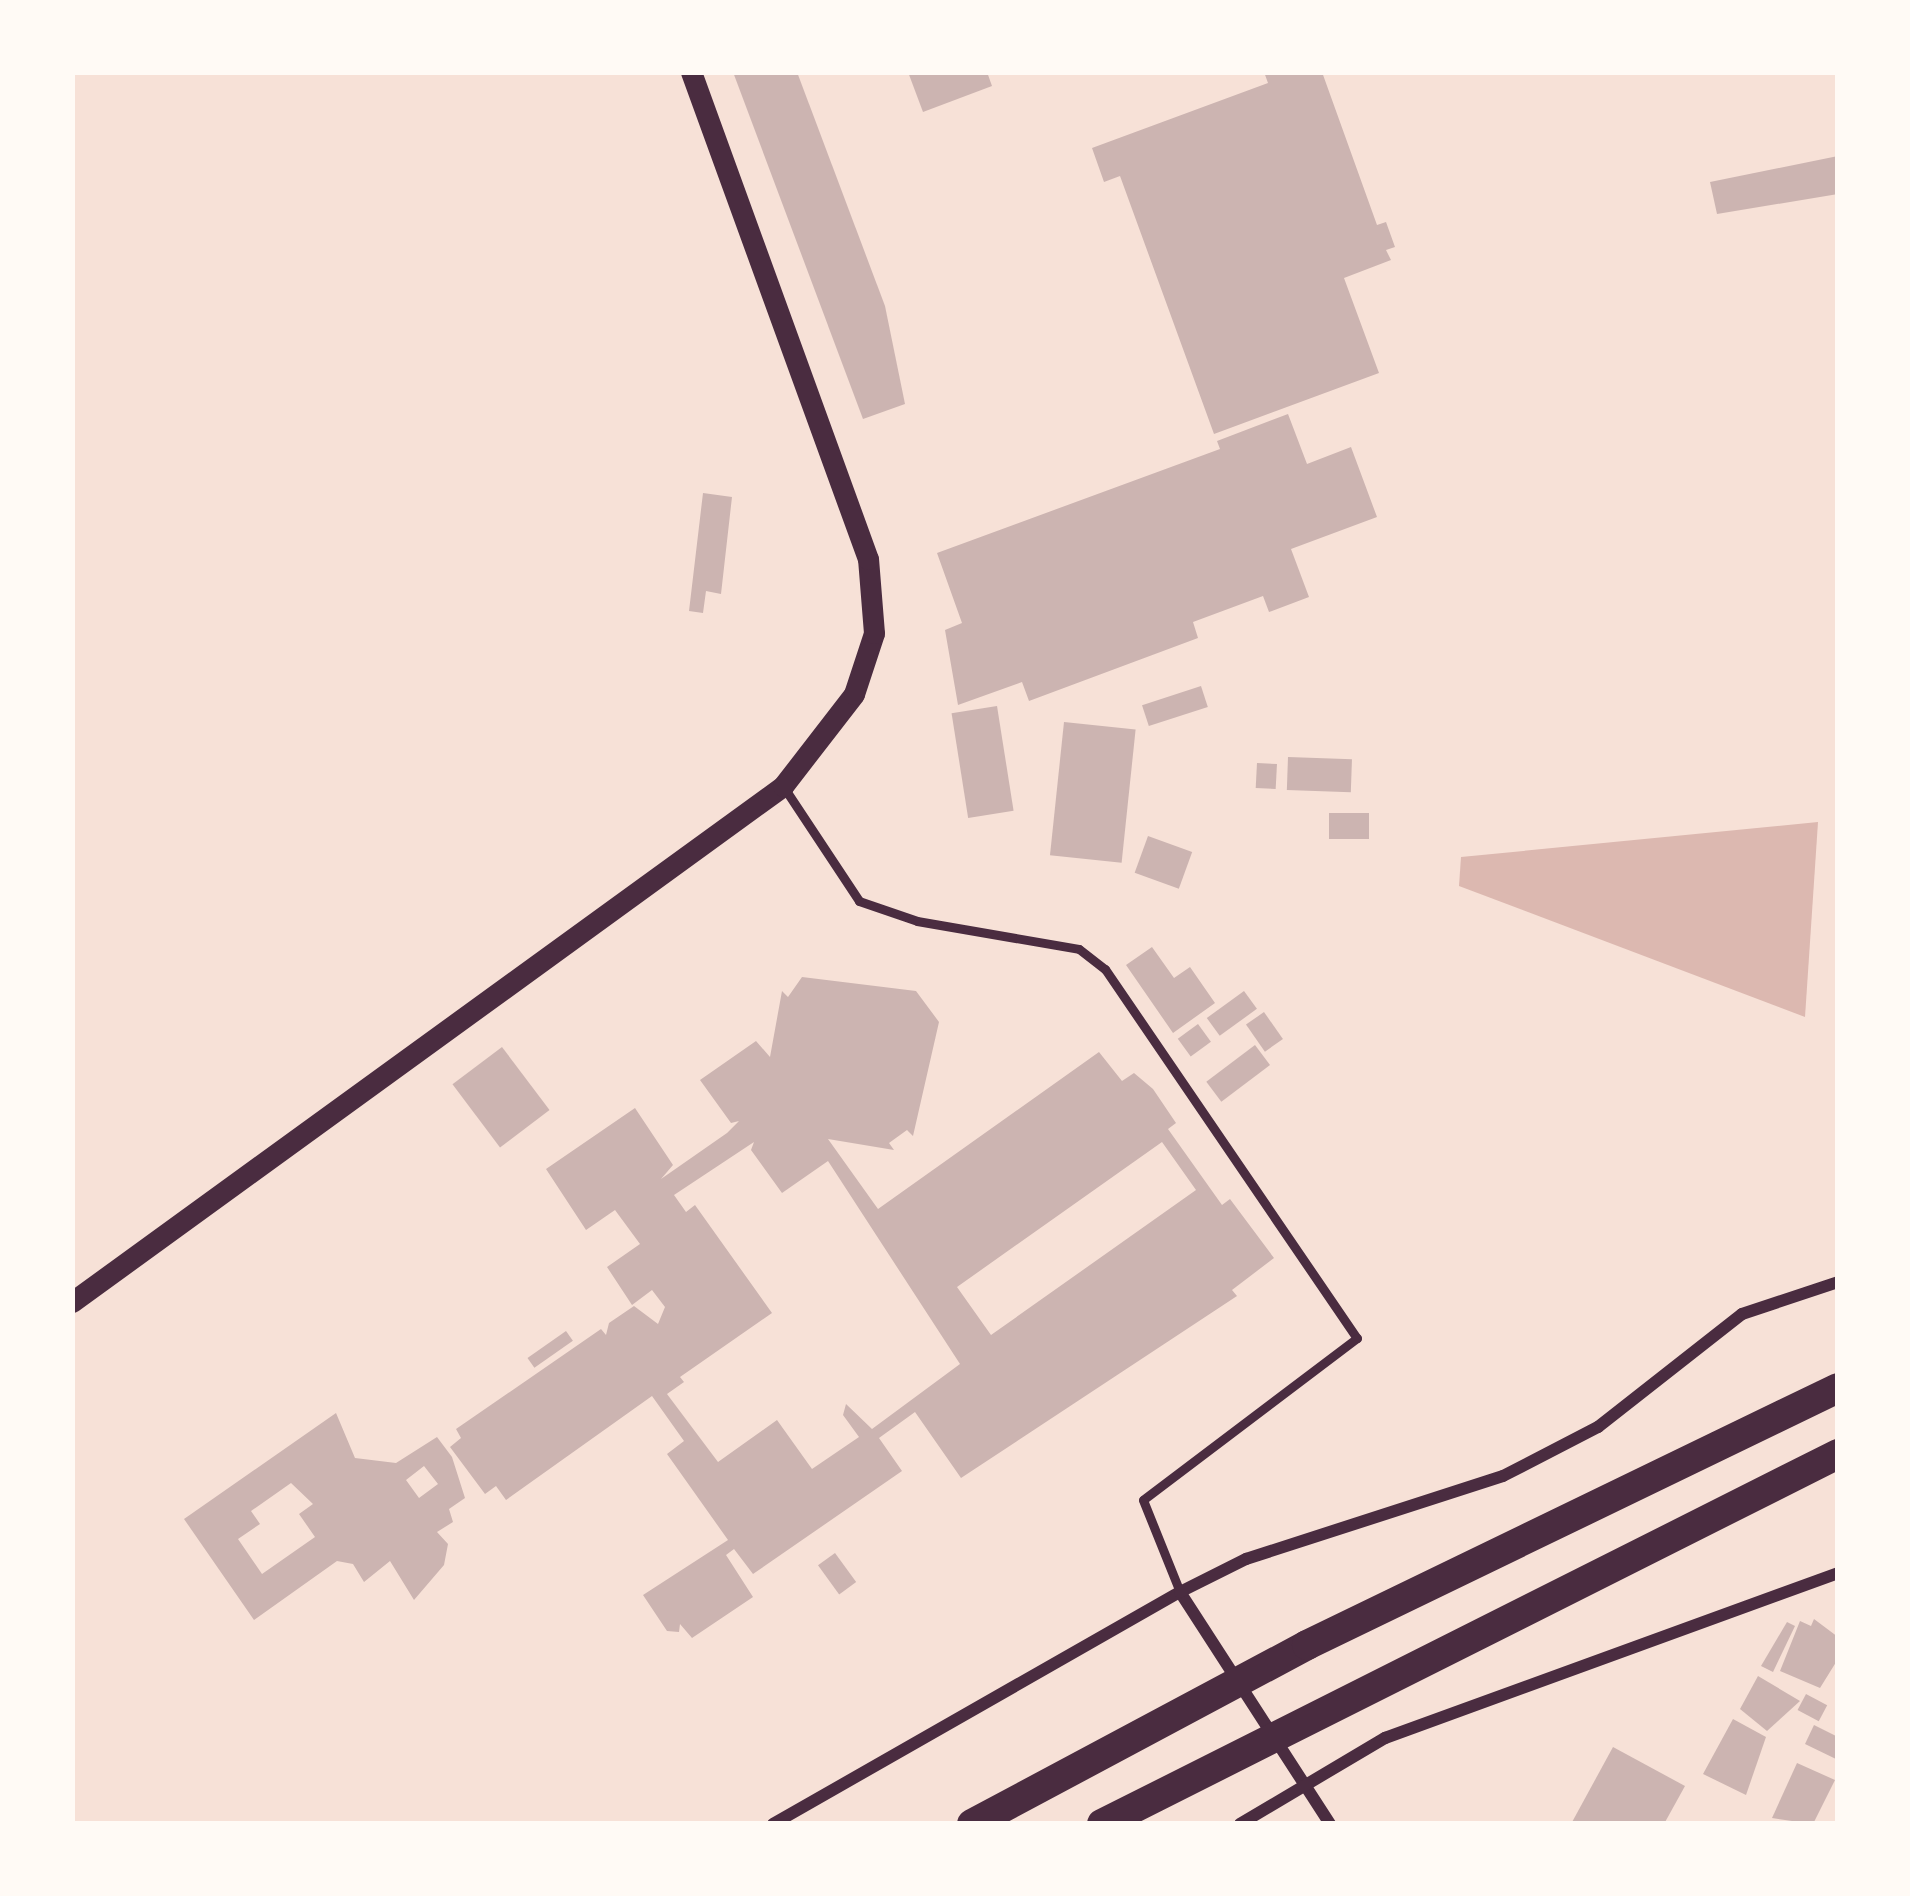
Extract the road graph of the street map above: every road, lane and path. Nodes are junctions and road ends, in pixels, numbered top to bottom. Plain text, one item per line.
1 (692, 72) edge
2 (783, 786) junction
3 (1838, 1282) edge
4 (72, 1302) edge
5 (1828, 1393) edge
6 (1831, 1457) edge
7 (1838, 1573) edge
8 (1180, 1592) junction
9 (773, 1824) edge
10 (972, 1824) edge
11 (1102, 1824) edge
12 (1240, 1824) edge
13 (1330, 1824) edge

1 - 2 street
2 - 4 street
2 - 8 lane
3 - 8 street
5 - 10 highway
6 - 11 highway
7 - 12 street
8 - 9 street
8 - 13 street

